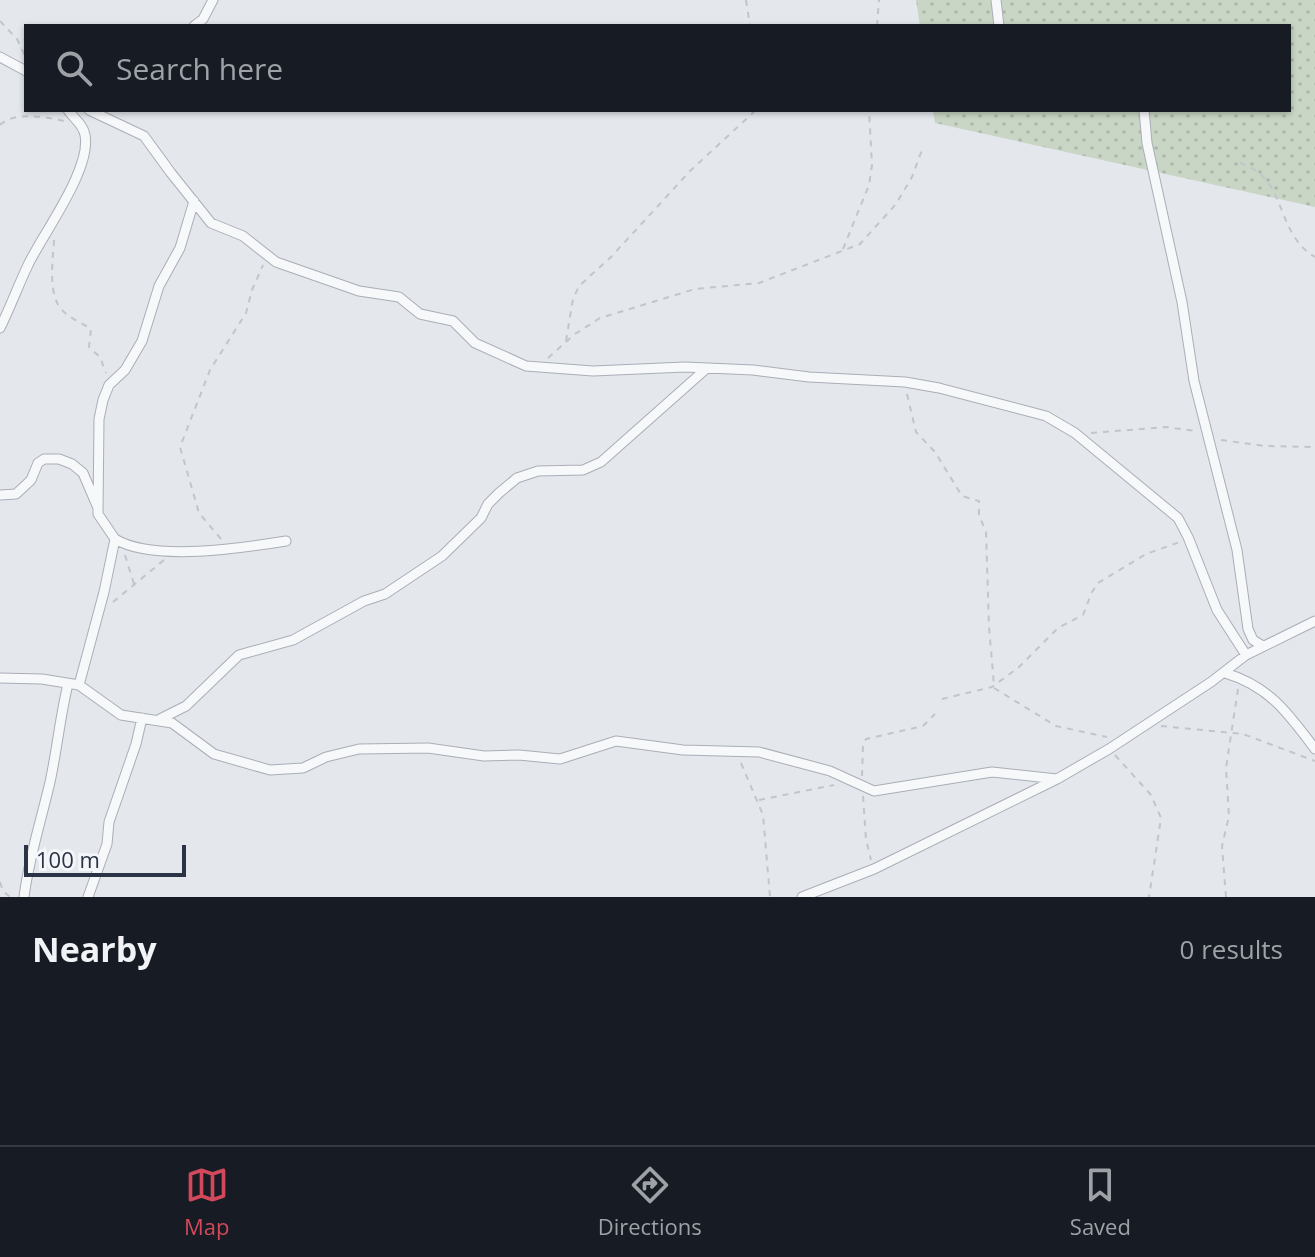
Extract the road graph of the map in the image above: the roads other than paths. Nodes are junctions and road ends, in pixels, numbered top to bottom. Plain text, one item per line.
1 (213, 0) edge
2 (996, 0) edge
3 (197, 24) edge
4 (999, 24) edge
5 (0, 57) edge
6 (24, 70) edge
7 (70, 112) edge
8 (93, 112) edge
9 (1144, 112) edge
10 (194, 201) junction
11 (0, 328) edge
12 (708, 368) junction
13 (0, 495) edge
14 (98, 509) junction
15 (115, 539) junction
16 (286, 541) dead end
17 (1315, 621) edge
18 (1263, 646) junction
19 (1246, 655) junction
20 (1225, 673) junction
21 (0, 678) edge
22 (73, 685) junction
23 (142, 718) junction
24 (160, 719) junction
25 (1315, 749) edge
26 (1057, 779) junction
27 (24, 897) edge
28 (88, 897) edge
29 (802, 897) edge

1 - 3 street
2 - 4 street
5 - 6 street
7 - 11 street
8 - 10 street
9 - 18 street
10 - 12 street
10 - 14 street
12 - 19 street
12 - 24 street
13 - 14 street
14 - 15 street
15 - 16 street
15 - 22 street
17 - 18 street
18 - 19 street
19 - 20 street
20 - 25 street
20 - 26 street
21 - 22 street
22 - 23 street
22 - 27 street
23 - 24 street
23 - 28 street
24 - 26 street
26 - 29 street

